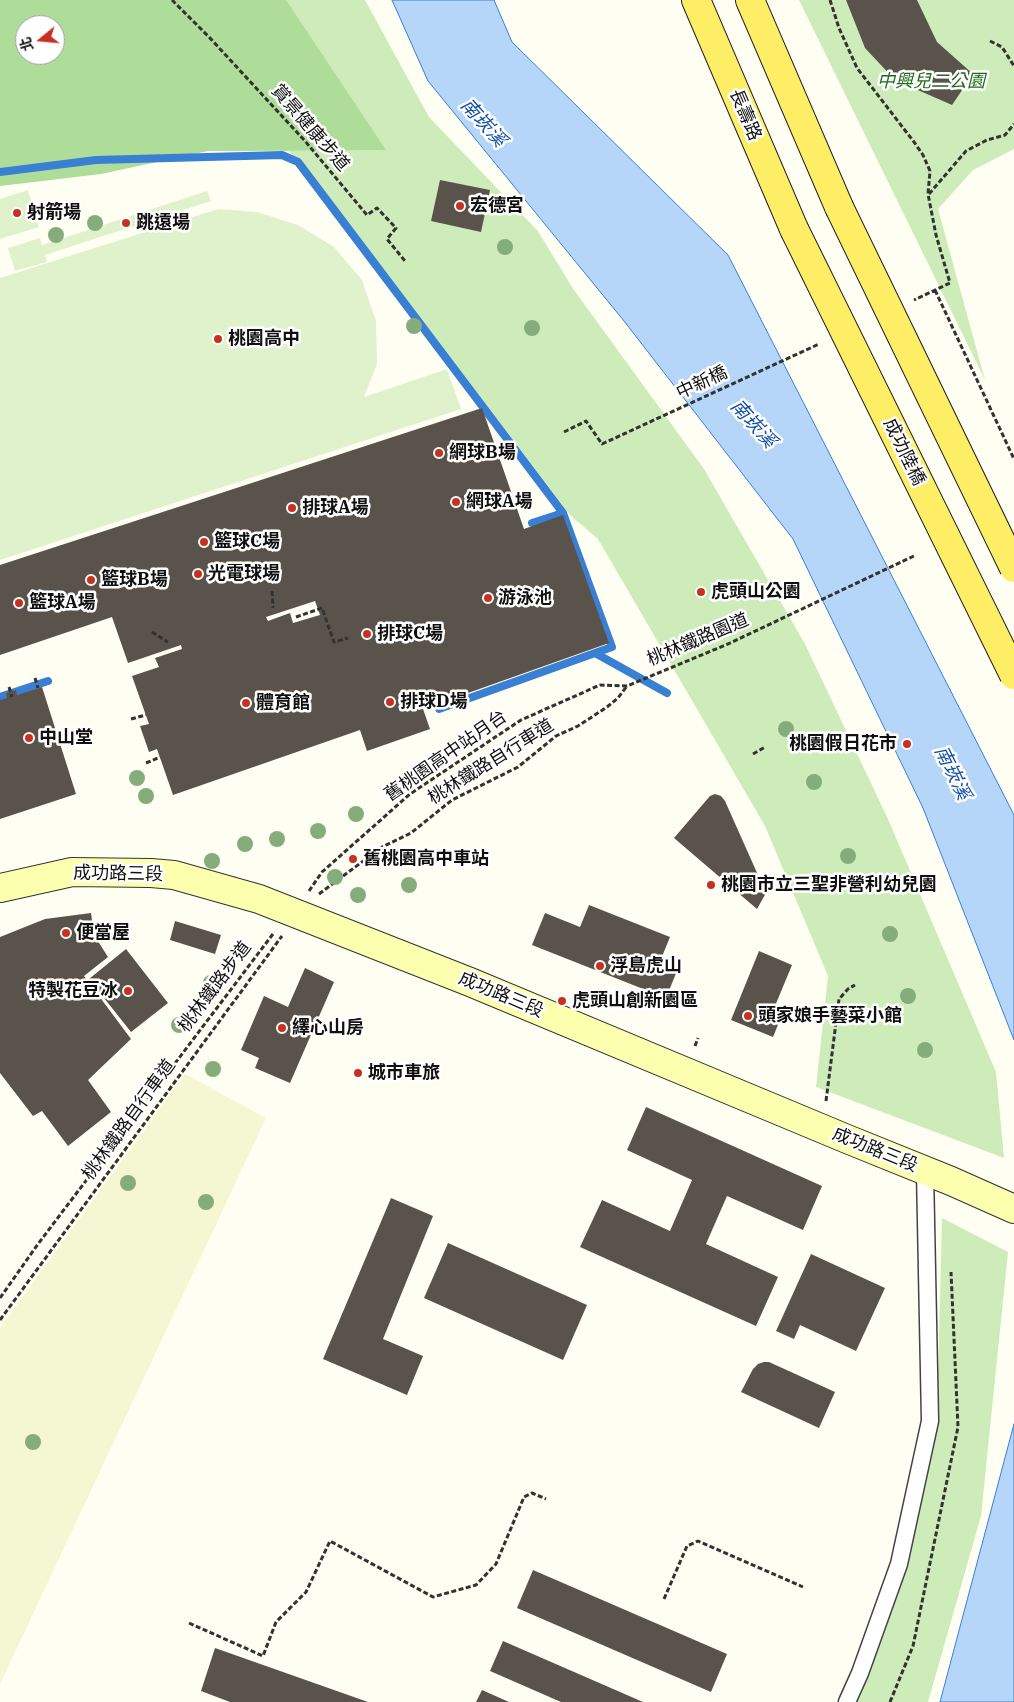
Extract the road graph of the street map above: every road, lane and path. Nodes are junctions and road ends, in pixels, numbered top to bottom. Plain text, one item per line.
1 (172, 0) edge
2 (696, 0) edge
3 (750, 0) edge
4 (830, 0) edge
5 (990, 41) dead end
6 (1014, 66) edge
7 (1014, 124) edge
8 (928, 194) junction
9 (794, 230) joint
10 (406, 261) dead end
11 (935, 290) junction
12 (909, 302) dead end
13 (822, 342) dead end
14 (564, 432) dead end
15 (1014, 460) edge
16 (916, 555) dead end
17 (1014, 568) edge
18 (272, 591) dead end
19 (273, 608) dead end
20 (296, 617) dead end
21 (152, 632) dead end
22 (348, 638) dead end
23 (168, 642) dead end
24 (1014, 675) edge
25 (35, 678) dead end
26 (627, 686) junction
27 (38, 688) dead end
28 (9, 689) dead end
29 (12, 696) dead end
30 (146, 715) dead end
31 (131, 719) dead end
32 (765, 748) dead end
33 (753, 754) dead end
34 (160, 757) dead end
35 (146, 763) dead end
36 (0, 888) edge
37 (308, 891) dead end
38 (319, 894) dead end
39 (273, 934) dead end
40 (281, 937) dead end
41 (855, 984) dead end
42 (698, 1038) dead end
43 (694, 1047) dead end
44 (825, 1108) dead end
45 (925, 1170) junction
46 (1014, 1209) edge
47 (0, 1298) edge
48 (0, 1320) edge
49 (546, 1499) dead end
50 (803, 1587) dead end
51 (664, 1599) dead end
52 (189, 1623) dead end
53 (847, 1702) edge

1 - 10 path, 賞景健康步道
2 - 9 main road, 長壽路
3 - 17 main road, bridge
4 - 8 path
5 - 6 path
7 - 8 path
8 - 11 path
9 - 24 main road, 成功陸橋, bridge
11 - 12 path
11 - 15 path
13 - 14 path, 中新橋
16 - 26 path, 桃林鐵路園道
18 - 19 path
20 - 22 path
21 - 23 path
25 - 27 path
26 - 37 path, 舊桃園高中站月台
26 - 38 path, 桃林鐵路自行車道
28 - 29 path
30 - 31 path
32 - 33 path
34 - 35 path
36 - 45 street, 成功路三段
39 - 47 path, 桃林鐵路步道
40 - 48 path, 桃林鐵路自行車道
41 - 44 path
42 - 43 path
45 - 46 street, 成功路三段
45 - 53 lane
49 - 52 path
50 - 51 path

